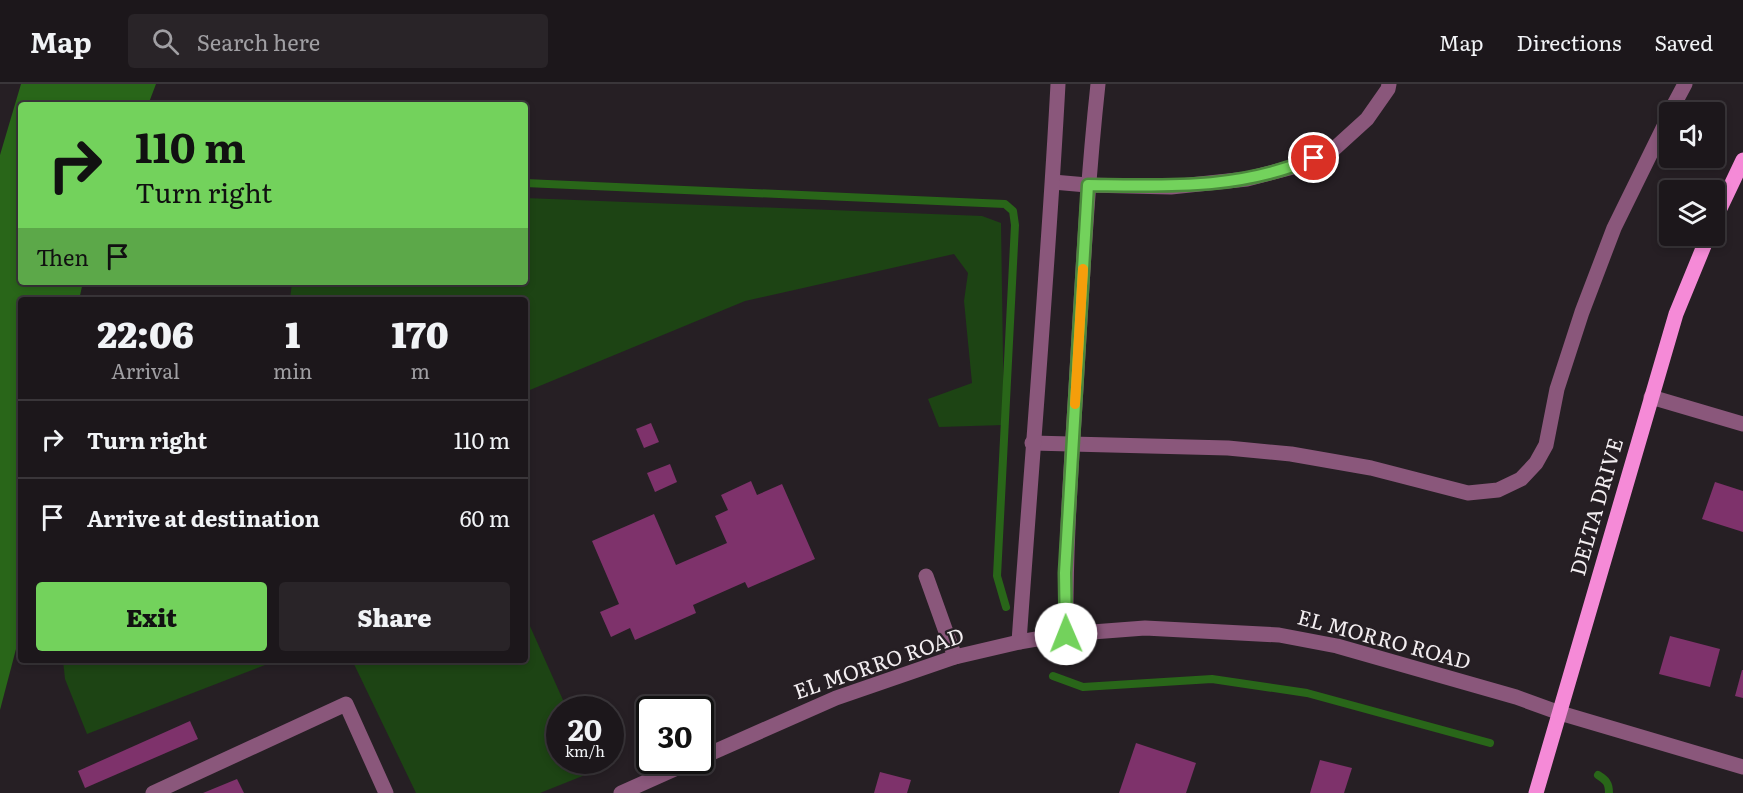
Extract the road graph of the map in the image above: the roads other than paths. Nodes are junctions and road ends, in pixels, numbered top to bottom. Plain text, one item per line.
1 (1058, 84) edge
2 (1098, 84) edge
3 (1389, 84) edge
4 (1685, 84) edge
5 (1676, 102) edge
6 (1659, 136) edge
7 (1743, 160) edge
8 (1053, 182) junction
9 (1088, 185) junction
10 (1725, 198) edge
11 (1704, 246) edge
12 (1651, 397) junction
13 (1743, 424) edge
14 (1032, 443) junction
15 (1072, 445) junction
16 (926, 576) dead end
17 (1066, 634) junction
18 (1019, 642) junction
19 (955, 657) junction
20 (1560, 713) junction
21 (714, 752) edge
22 (1743, 767) edge
23 (663, 774) edge
24 (153, 793) edge
25 (386, 793) edge
26 (621, 793) edge
27 (1536, 793) edge

1 - 8 street
2 - 9 street
3 - 9 street
4 - 5 street
6 - 15 street
7 - 10 main road
8 - 9 street
8 - 14 street
9 - 15 street
11 - 12 main road, DELTA DRIVE
12 - 13 street
12 - 20 main road, DELTA DRIVE
14 - 15 street
14 - 18 street
15 - 17 street
16 - 19 street
17 - 18 street, EL MORRO ROAD
17 - 20 street, EL MORRO ROAD
18 - 19 street, EL MORRO ROAD
19 - 21 street, EL MORRO ROAD
20 - 22 street, EL MORRO ROAD
20 - 27 main road, DELTA DRIVE
23 - 26 street
24 - 25 street

